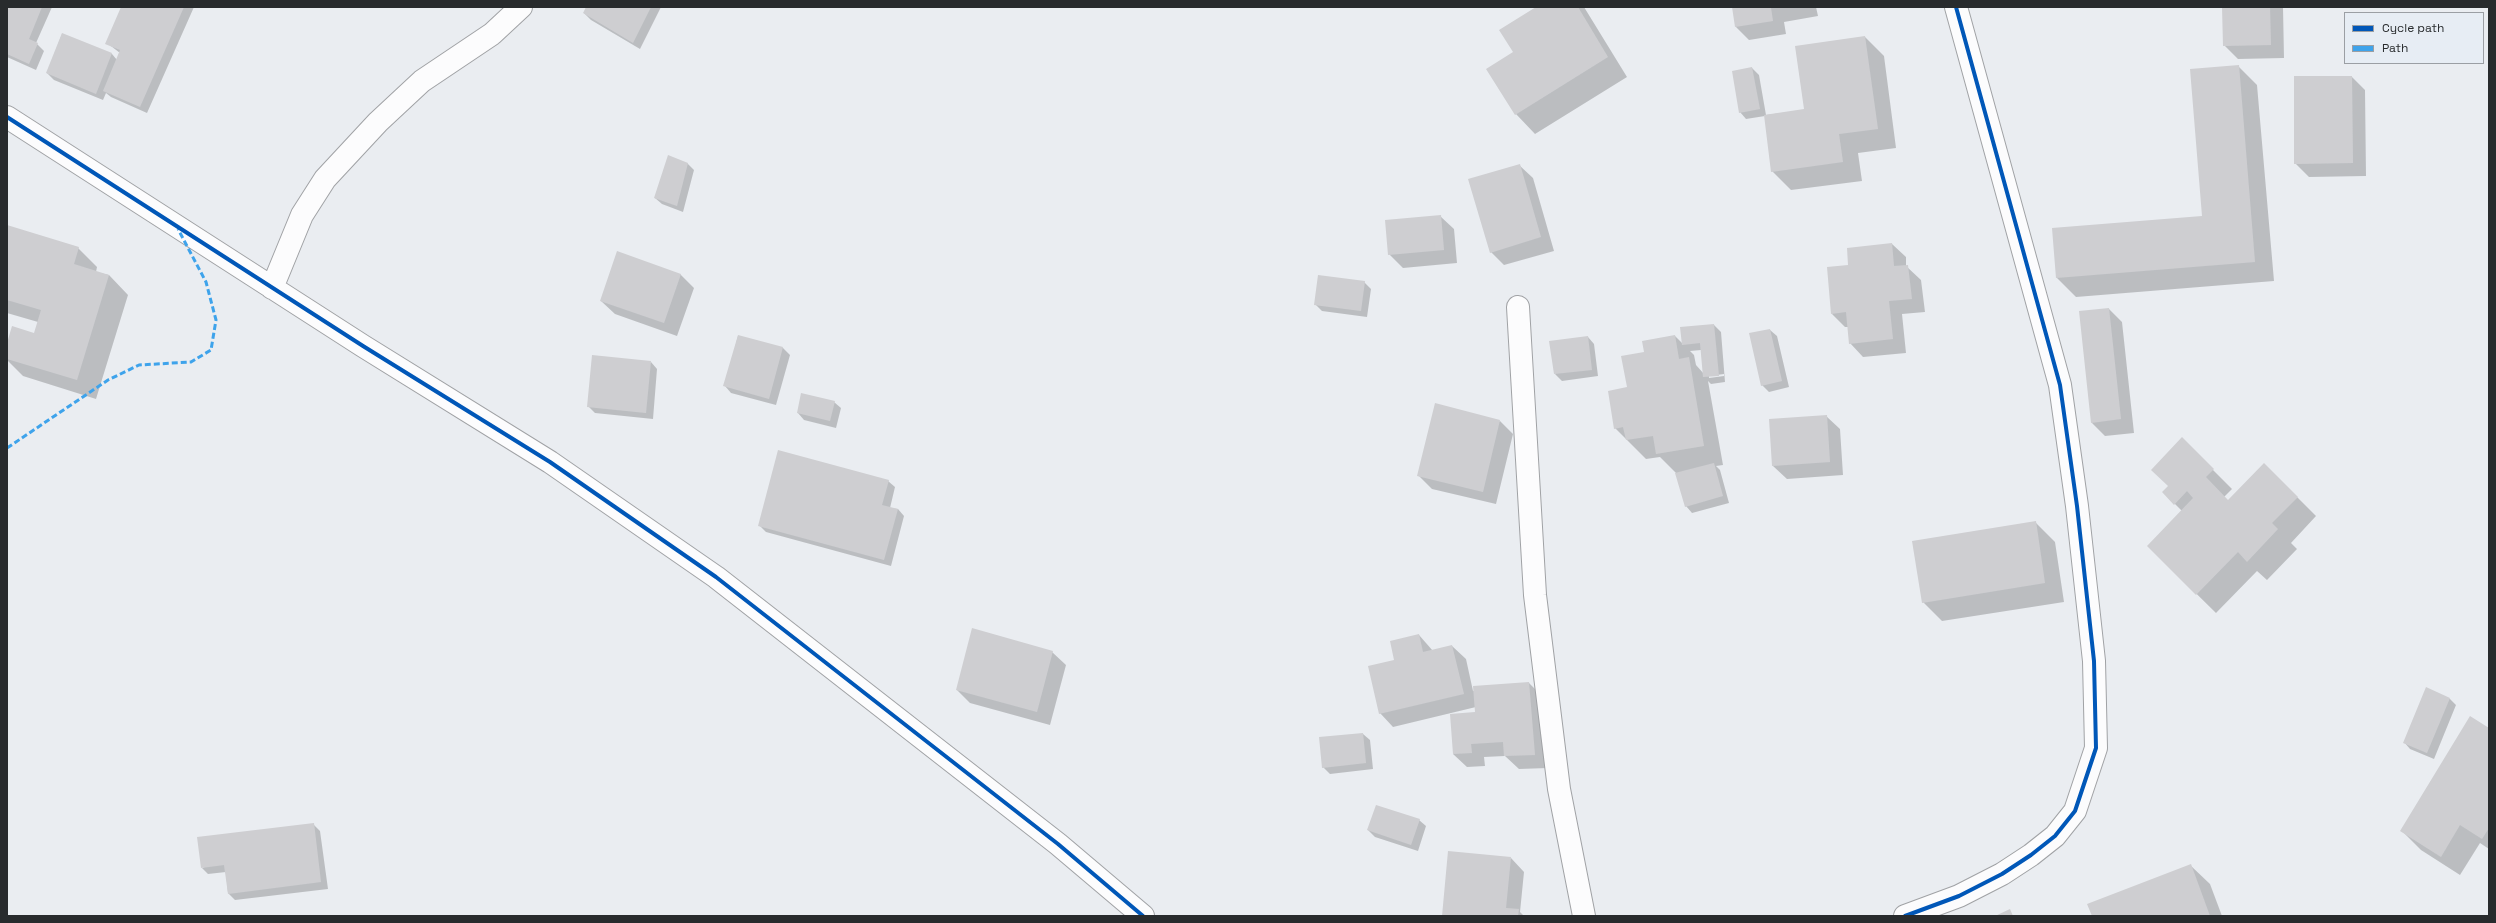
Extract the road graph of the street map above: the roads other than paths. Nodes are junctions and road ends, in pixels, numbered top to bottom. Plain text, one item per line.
1 (521, 7) edge
2 (1956, 7) edge
3 (7, 117) edge
4 (272, 288) junction
5 (1518, 307) dead end
6 (1143, 916) edge
7 (1584, 916) edge
8 (1905, 916) edge

1 - 4 street
2 - 8 street
3 - 4 street
4 - 6 street
5 - 7 street

